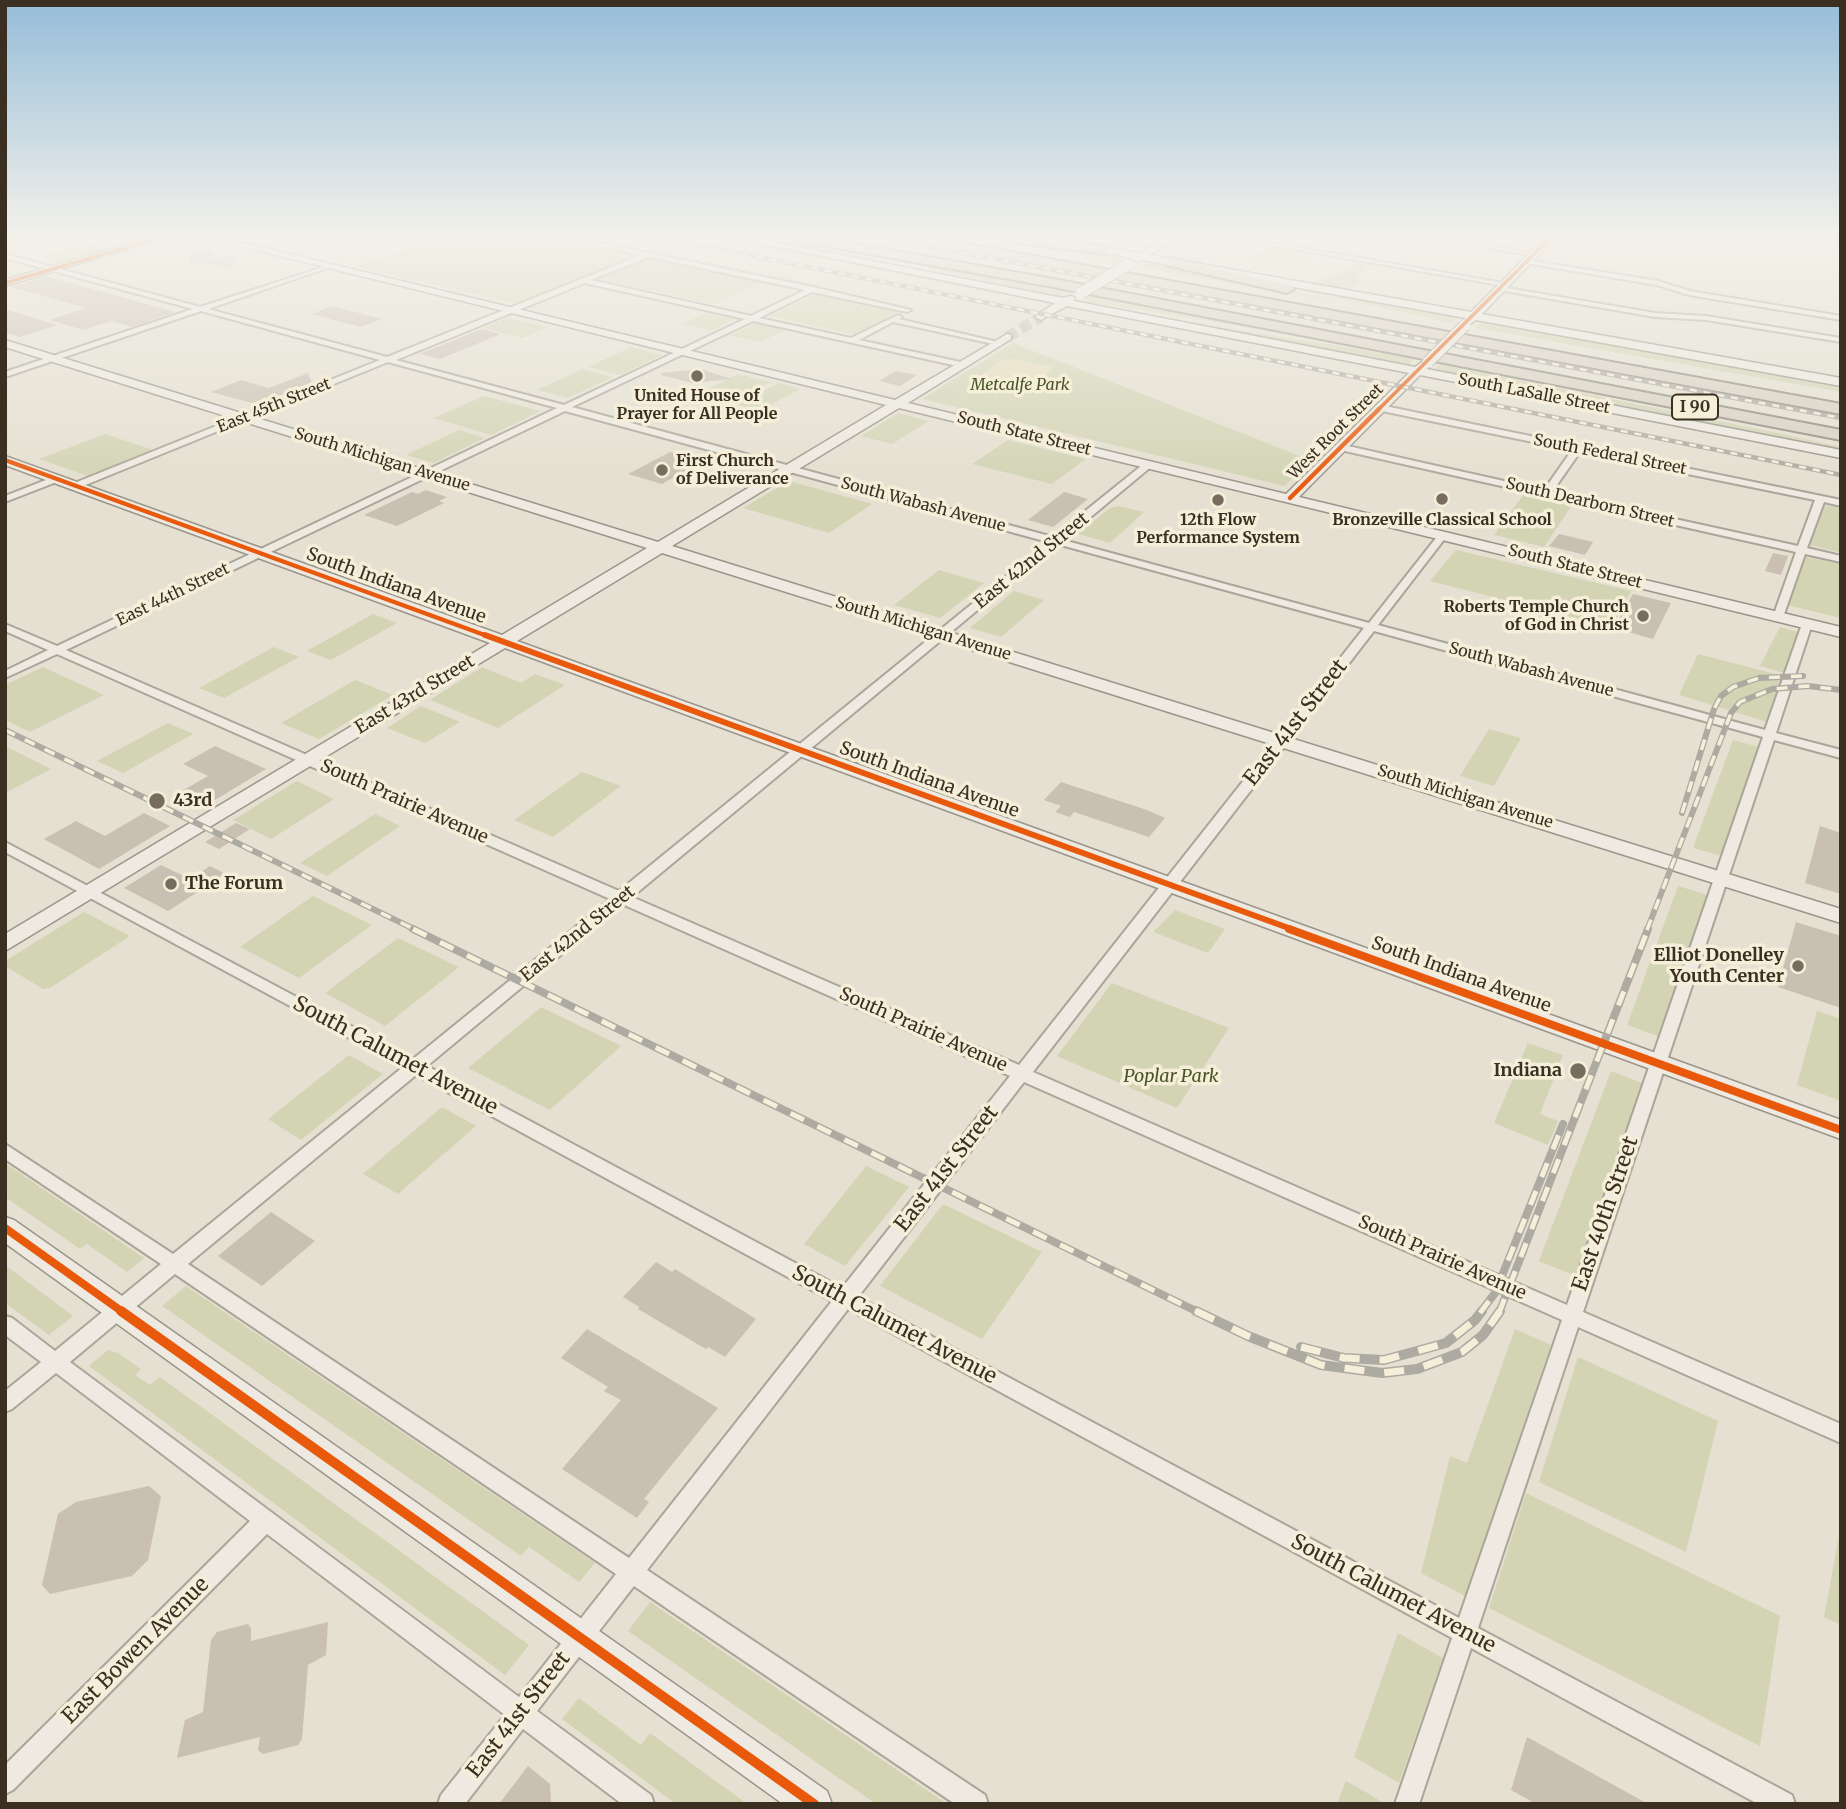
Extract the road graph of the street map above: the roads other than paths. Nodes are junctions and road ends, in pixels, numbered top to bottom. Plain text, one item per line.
1 (164, 321) edge
2 (247, 321) edge
3 (484, 321) edge
4 (559, 321) edge
5 (745, 321) edge
6 (768, 321) edge
7 (889, 321) edge
8 (900, 321) edge
9 (1195, 321) edge
10 (1212, 321) edge
11 (1244, 321) edge
12 (1298, 321) edge
13 (1366, 321) edge
14 (1429, 321) edge
15 (1435, 321) edge
16 (1467, 321) edge
17 (1504, 321) edge
18 (1727, 321) edge
19 (1460, 327) junction
20 (853, 340) junction
21 (1002, 340) joint
22 (1841, 340) edge
23 (5, 344) edge
24 (682, 351) junction
25 (1588, 354) junction
26 (54, 359) junction
27 (389, 360) junction
28 (962, 365) junction
29 (1423, 366) junction
30 (1507, 371) junction
31 (5, 375) edge
32 (1548, 379) junction
33 (1841, 382) edge
34 (1841, 393) edge
35 (1841, 400) edge
36 (897, 403) junction
37 (564, 408) junction
38 (1380, 408) junction
39 (1841, 409) edge
40 (244, 418) junction
41 (1841, 425) edge
42 (1841, 435) edge
43 (1841, 445) edge
44 (1339, 447) junction
45 (1578, 448) junction
46 (1841, 454) edge
47 (5, 460) edge
48 (1149, 464) junction
49 (789, 469) junction
50 (426, 474) junction
51 (56, 479) junction
52 (75, 486) junction
53 (1547, 494) junction
54 (1290, 498) junction
55 (5, 499) edge
56 (1820, 499) junction
57 (1841, 503) edge
58 (1443, 535) junction
59 (1056, 541) junction
60 (659, 548) junction
61 (1801, 550) junction
62 (260, 553) junction
63 (1841, 559) edge
64 (1778, 617) junction
65 (1807, 624) junction
66 (5, 626) edge
67 (1371, 627) junction
68 (1841, 632) edge
69 (942, 635) junction
70 (503, 642) junction
71 (58, 650) junction
72 (5, 675) edge
73 (1768, 734) junction
74 (1282, 740) junction
75 (801, 750) junction
76 (1841, 754) edge
77 (309, 760) junction
78 (5, 846) edge
79 (1720, 878) junction
80 (1169, 885) junction
81 (90, 892) junction
82 (622, 898) junction
83 (1841, 916) edge
84 (5, 944) edge
85 (1657, 1063) junction
86 (416, 1067) junction
87 (1022, 1073) junction
88 (1841, 1130) edge
89 (5, 1150) edge
90 (5, 1228) edge
91 (175, 1264) junction
92 (845, 1299) junction
93 (119, 1309) junction
94 (1572, 1316) junction
95 (5, 1324) edge
96 (55, 1362) junction
97 (5, 1404) edge
98 (1841, 1434) edge
99 (266, 1520) junction
100 (631, 1572) junction
101 (1465, 1633) junction
102 (580, 1638) junction
103 (521, 1713) junction
104 (5, 1782) edge
105 (450, 1804) edge
106 (642, 1804) edge
107 (814, 1804) edge
108 (976, 1804) edge
109 (1407, 1804) edge
110 (1783, 1804) edge

1 - 26 street
2 - 27 street, South Wabash Avenue
3 - 27 street, East 45th Street
4 - 24 street, South State Street
5 - 24 street, East 44th Street
6 - 20 street
7 - 20 street
8 - 21 street
9 - 29 street, South LaSalle Street
10 - 30 highway
11 - 30 highway, I 90
12 - 41 highway, I 90
13 - 39 highway, I 90
14 - 19 highway, I 90
15 - 19 highway
16 - 19 street, West Root Street
17 - 33 street
18 - 22 street
19 - 25 highway, I 90
19 - 29 street, West Root Street, bridge
20 - 28 street
21 - 28 street, East 43rd Street
23 - 26 street, South Michigan Avenue
24 - 36 street, South State Street
24 - 37 street, East 44th Street
25 - 34 highway
25 - 35 highway, I 90
26 - 31 street
26 - 40 street, South Michigan Avenue
27 - 37 street, South Wabash Avenue
27 - 40 street, East 45th Street
28 - 36 street, East 43rd Street
29 - 38 street, West Root Street
29 - 46 street, South LaSalle Street
30 - 32 highway, I 90
32 - 42 highway, I 90
32 - 43 highway
36 - 48 street, South State Street
36 - 49 street, East 43rd Street
37 - 49 street, South Wabash Avenue
37 - 50 street, East 44th Street
38 - 44 street, West Root Street
38 - 45 street, South Federal Street
40 - 50 street, South Michigan Avenue
40 - 52 street, East 45th Street
44 - 53 street, South Dearborn Street
44 - 54 street, West Root Street
45 - 53 street
45 - 56 street, South Federal Street
47 - 51 street, South Indiana Avenue
48 - 54 street, South State Street
48 - 59 street, East 42nd Street
49 - 59 street, South Wabash Avenue
49 - 60 street, East 43rd Street
50 - 60 street, South Michigan Avenue
50 - 62 street, East 44th Street
51 - 52 street, South Indiana Avenue
51 - 55 street
52 - 62 street, South Indiana Avenue
53 - 61 street, South Dearborn Street
54 - 58 street, South State Street
56 - 57 street, South Federal Street
56 - 61 street
58 - 64 street, South State Street
58 - 67 street, East 41st Street
59 - 67 street, South Wabash Avenue
59 - 69 street, East 42nd Street
60 - 69 street, South Michigan Avenue
60 - 70 street, East 43rd Street
61 - 63 street, South Dearborn Street
61 - 64 street
62 - 70 street, South Indiana Avenue
62 - 71 street, East 44th Street
64 - 65 street, South State Street
65 - 68 street, South State Street
65 - 73 street, East 40th Street
66 - 71 street, South Prairie Avenue
67 - 73 street, South Wabash Avenue
67 - 74 street, East 41st Street
69 - 74 street, South Michigan Avenue
69 - 75 street, East 42nd Street
70 - 75 street, South Indiana Avenue
70 - 77 street, East 43rd Street
71 - 72 street, East 44th Street
71 - 77 street, South Prairie Avenue
73 - 76 street, South Wabash Avenue
73 - 79 street, East 40th Street
74 - 79 street, South Michigan Avenue
74 - 80 street, East 41st Street
75 - 80 street, South Indiana Avenue
75 - 82 street, East 42nd Street
77 - 81 street, East 43rd Street
77 - 82 street, South Prairie Avenue
78 - 81 street, South Calumet Avenue
79 - 83 street, South Michigan Avenue
79 - 85 street, East 40th Street
80 - 85 street, South Indiana Avenue
80 - 87 street, East 41st Street
81 - 84 street, East 43rd Street
81 - 86 street, South Calumet Avenue
82 - 86 street, East 42nd Street
82 - 87 street, South Prairie Avenue
85 - 88 street, South Indiana Avenue
85 - 94 street, East 40th Street
86 - 91 street, East 42nd Street
86 - 92 street, South Calumet Avenue
87 - 92 street, East 41st Street
87 - 94 street, South Prairie Avenue
89 - 91 street
90 - 93 street
91 - 93 street, East 42nd Street
91 - 100 street
92 - 100 street, East 41st Street
92 - 101 street, South Calumet Avenue
93 - 96 street, East 42nd Street
93 - 102 street
94 - 98 street, South Prairie Avenue
94 - 101 street, East 40th Street
95 - 96 street
96 - 97 street, East 42nd Street
96 - 99 street
99 - 103 street
99 - 104 street, East Bowen Avenue
100 - 102 street, East 41st Street
100 - 108 street
101 - 109 street, East 40th Street
101 - 110 street, South Calumet Avenue
102 - 103 street, East 41st Street
102 - 107 street
103 - 105 street, East 41st Street
103 - 106 street

